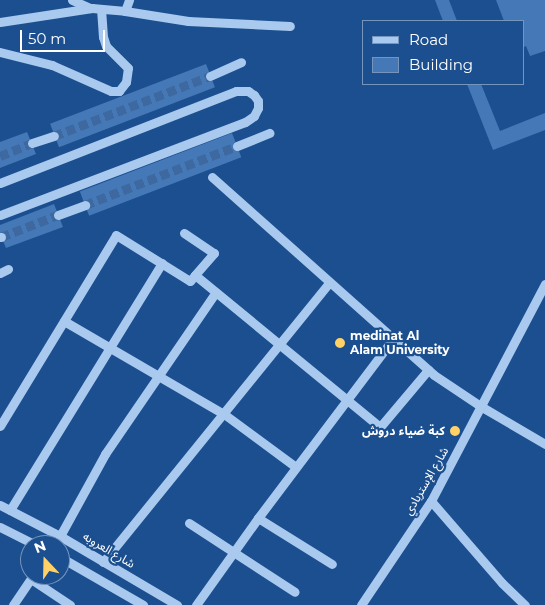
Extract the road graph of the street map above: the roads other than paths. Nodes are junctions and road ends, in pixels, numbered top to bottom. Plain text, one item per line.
1 (72, 0) edge
2 (129, 0) edge
3 (97, 8) junction
4 (125, 11) junction
5 (0, 22) edge
6 (290, 26) dead end
7 (0, 52) edge
8 (241, 62) dead end
9 (210, 76) tunnel mouth
10 (270, 133) dead end
11 (54, 136) tunnel mouth
12 (32, 143) tunnel mouth
13 (237, 146) tunnel mouth
14 (212, 177) dead end
15 (0, 183) edge
16 (85, 205) tunnel mouth
17 (0, 215) edge
18 (58, 215) tunnel mouth
19 (184, 233) dead end
20 (162, 263) junction
21 (195, 275) junction
22 (329, 283) junction
23 (545, 284) edge
24 (216, 292) junction
25 (64, 321) junction
26 (393, 339) junction
27 (281, 344) junction
28 (110, 348) junction
29 (428, 370) junction
30 (158, 376) junction
31 (347, 400) junction
32 (482, 407) junction
33 (224, 414) junction
34 (0, 426) edge
35 (545, 444) edge
36 (296, 467) junction
37 (431, 501) junction
38 (0, 505) edge
39 (10, 510) junction
40 (258, 518) junction
41 (189, 523) dead end
42 (0, 527) edge
43 (58, 535) edge
44 (61, 535) edge
45 (20, 537) edge
46 (70, 542) edge
47 (234, 552) junction
48 (103, 562) junction
49 (70, 564) edge
50 (332, 564) dead end
51 (27, 585) edge
52 (43, 585) edge
53 (295, 592) dead end
54 (13, 605) edge
55 (70, 605) edge
56 (143, 605) edge
57 (177, 605) edge
58 (196, 605) edge
59 (361, 605) edge
60 (525, 605) edge

1 - 3 street
2 - 4 street
3 - 4 street
3 - 5 street
3 - 7 street
4 - 6 street
8 - 9 street
10 - 13 street
11 - 12 street
14 - 22 street
15 - 17 street
16 - 18 street
19 - 21 street
20 - 21 street
20 - 25 street
20 - 28 street
21 - 24 street
22 - 26 street
22 - 27 street
23 - 32 street, شارع الإستربادي
24 - 27 street
24 - 30 street
25 - 28 street
25 - 34 street
26 - 29 street
26 - 31 street
27 - 31 street
27 - 33 street
28 - 30 street
28 - 39 street
29 - 31 street
29 - 32 street
30 - 33 street
30 - 44 street
31 - 36 street
32 - 35 street
32 - 37 street, شارع الإستربادي
33 - 36 street
33 - 48 street
36 - 40 street
37 - 59 street, شارع الإستربادي
37 - 60 street
38 - 39 street, شارع العروبه
39 - 43 street, شارع العروبه
40 - 47 street
40 - 50 street
41 - 47 street
42 - 45 street
46 - 48 street, شارع العروبه
47 - 53 street
47 - 58 street
48 - 57 street, شارع العروبه
49 - 56 street
51 - 54 street
52 - 55 street

